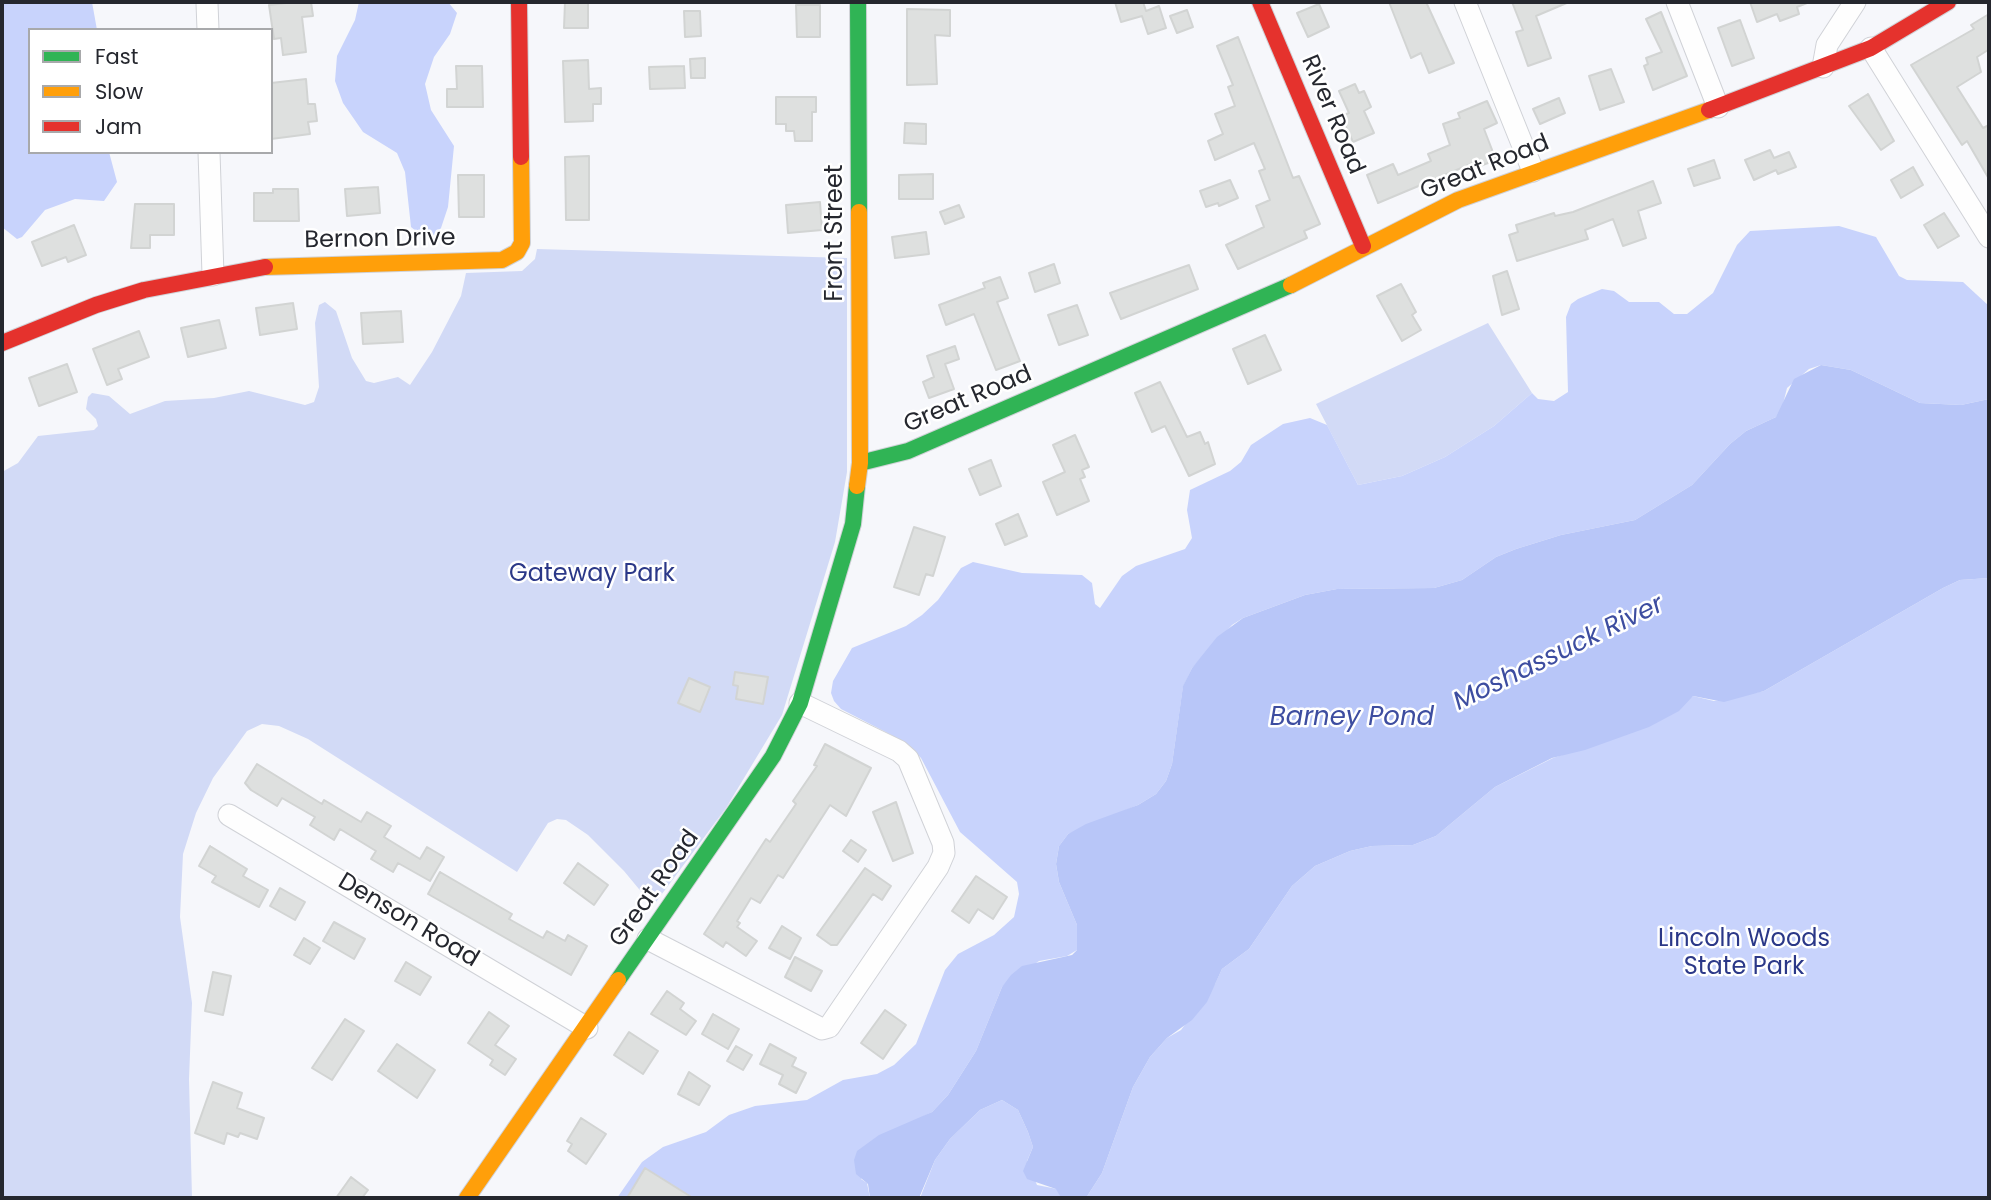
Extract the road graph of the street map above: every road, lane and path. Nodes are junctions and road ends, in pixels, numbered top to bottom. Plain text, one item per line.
1 (519, 2) edge
2 (858, 2) edge
3 (1261, 2) edge
4 (1465, 2) edge
5 (1677, 2) edge
6 (1855, 2) edge
7 (1948, 2) edge
8 (208, 3) edge
9 (208, 28) edge
10 (1871, 48) junction
11 (1823, 67) junction
12 (1718, 107) junction
13 (209, 154) edge
14 (1533, 171) junction
15 (1989, 237) edge
16 (1363, 246) junction
17 (213, 275) junction
18 (2, 343) edge
19 (860, 463) junction
20 (800, 703) junction
21 (229, 815) dead end
22 (648, 939) junction
23 (587, 1028) junction
24 (467, 1198) edge

1 - 17 main road, Bernon Drive
2 - 19 main road, Front Street
3 - 16 main road, River Road
4 - 14 street
5 - 12 street
6 - 11 street
7 - 10 main road, Great Road
8 - 9 street
10 - 11 main road, Great Road
10 - 15 street
11 - 12 main road, Great Road
12 - 14 main road, Great Road
13 - 17 street
14 - 16 main road, Great Road
16 - 19 main road, Great Road
17 - 18 main road, Bernon Drive
19 - 20 main road, Great Road
20 - 22 main road, Great Road
20 - 22 street
21 - 23 street, Denson Road
22 - 23 main road, Great Road
23 - 24 main road, Great Road

